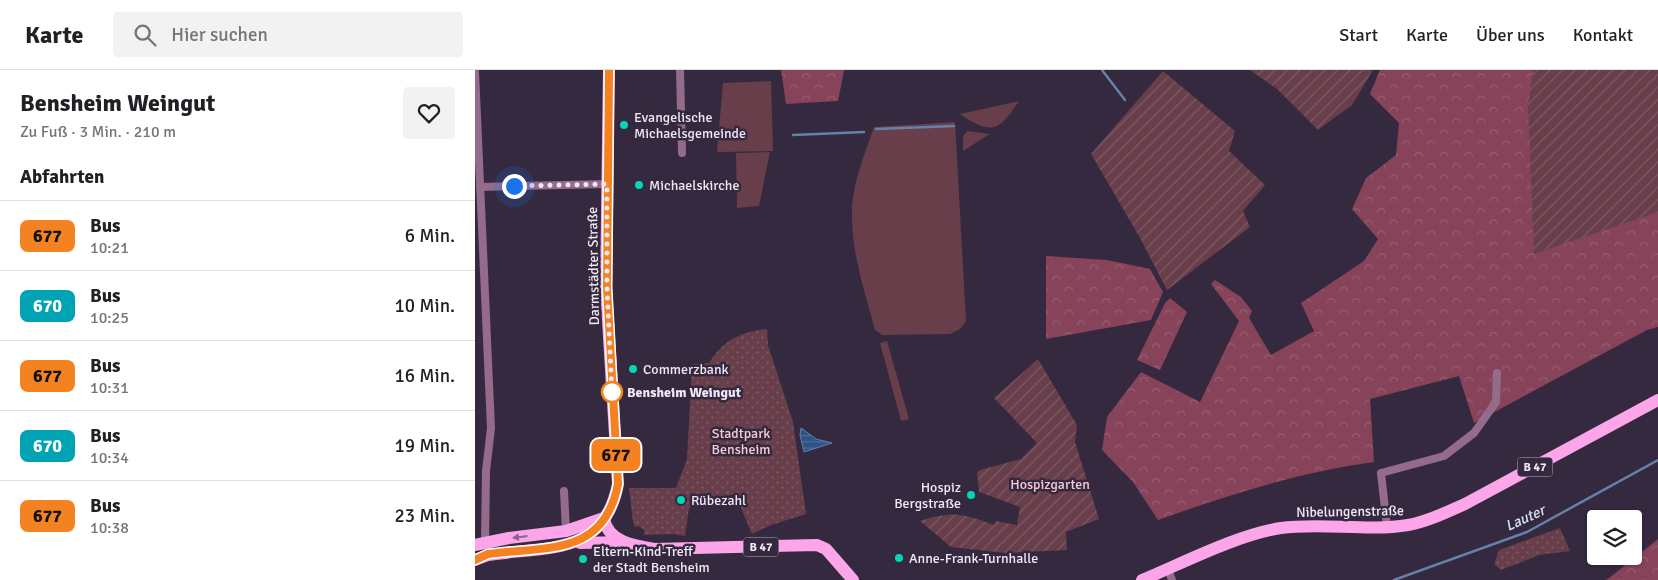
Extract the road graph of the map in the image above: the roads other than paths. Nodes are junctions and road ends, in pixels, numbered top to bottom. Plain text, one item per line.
1 (609, 70) edge
2 (681, 70) edge
3 (475, 72) edge
4 (681, 153) dead end
5 (607, 184) junction
6 (480, 187) junction
7 (478, 214) edge
8 (1497, 373) dead end
9 (1658, 400) edge
10 (564, 491) dead end
11 (604, 518) junction
12 (1387, 527) junction
13 (566, 531) junction
14 (629, 542) junction
15 (575, 543) junction
16 (480, 544) edge
17 (475, 560) edge
18 (1170, 575) edge
19 (853, 580) edge
20 (1142, 580) edge

1 - 5 main road, Darmstädter Straße
2 - 4 street
3 - 6 street
5 - 6 street
5 - 11 main road, Darmstädter Straße
6 - 7 street
7 - 16 street
8 - 12 street
9 - 12 main road, Nibelungenstraße / B 47
10 - 13 street
11 - 13 main road
11 - 14 main road, B 47
11 - 15 main road, Darmstädter Straße
12 - 18 main road, Nibelungenstraße / B 47
13 -> 16 main road
14 - 15 main road, B 47
14 - 19 main road, B 47
15 - 17 main road
18 - 20 main road, Nibelungenstraße / B 47

